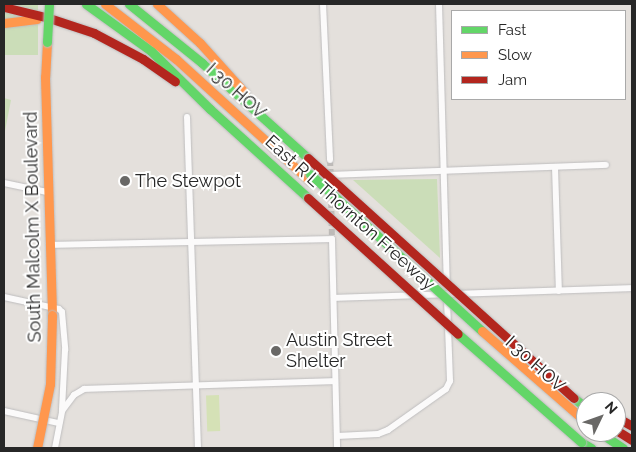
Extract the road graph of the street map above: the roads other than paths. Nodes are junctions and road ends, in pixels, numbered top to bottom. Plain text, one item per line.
1 (49, 4) edge
2 (86, 4) edge
3 (105, 4) edge
4 (113, 4) edge
5 (129, 4) edge
6 (157, 4) edge
7 (323, 4) edge
8 (439, 4) edge
9 (4, 7) edge
10 (49, 18) junction
11 (4, 23) edge
12 (210, 109) junction
13 (186, 117) dead end
14 (281, 133) junction
15 (330, 160) tunnel mouth
16 (606, 165) dead end
17 (555, 168) junction
18 (444, 171) junction
19 (330, 175) dead end
20 (310, 177) junction
21 (4, 183) edge
22 (47, 192) junction
23 (191, 242) junction
24 (49, 245) junction
25 (632, 288) edge
26 (560, 291) junction
27 (447, 294) junction
28 (4, 297) edge
29 (334, 298) junction
30 (52, 311) junction
31 (335, 381) junction
32 (196, 385) junction
33 (574, 398) edge
34 (4, 411) edge
35 (62, 411) junction
36 (576, 413) edge
37 (576, 420) edge
38 (58, 423) junction
39 (337, 436) junction
40 (586, 446) edge
41 (37, 448) edge
42 (55, 448) edge
43 (198, 448) edge
44 (338, 448) edge

1 - 22 main road, South Malcolm X Boulevard, bridge
2 - 12 main road, East R L Thornton Freeway
3 - 20 main road, I 30 HOV
4 - 20 main road, I 30 HOV
5 - 14 main road, East R L Thornton Freeway
6 - 14 main road
7 - 15 street
8 - 18 street
9 - 10 main road
10 - 11 main road
10 - 12 main road
12 - 40 main road, East R L Thornton Freeway, bridge
13 - 23 street
14 - 33 main road, East R L Thornton Freeway, bridge
16 - 17 street
17 - 18 street
17 - 26 street
18 - 19 street
18 - 27 street
20 - 36 main road, I 30 HOV, bridge
20 - 37 main road, I 30 HOV
21 - 22 street
22 - 24 main road, South Malcolm X Boulevard
23 - 24 street
23 - 29 street
23 - 32 street
24 - 30 main road, South Malcolm X Boulevard
25 - 26 street
26 - 27 street
27 - 29 street
27 - 39 street
28 - 30 street
29 - 31 street
30 - 35 street
30 - 41 main road, South Malcolm X Boulevard, bridge
31 - 32 street
31 - 39 street
32 - 35 street
32 - 43 street
34 - 38 street
35 - 38 street
38 - 42 street
39 - 44 street

